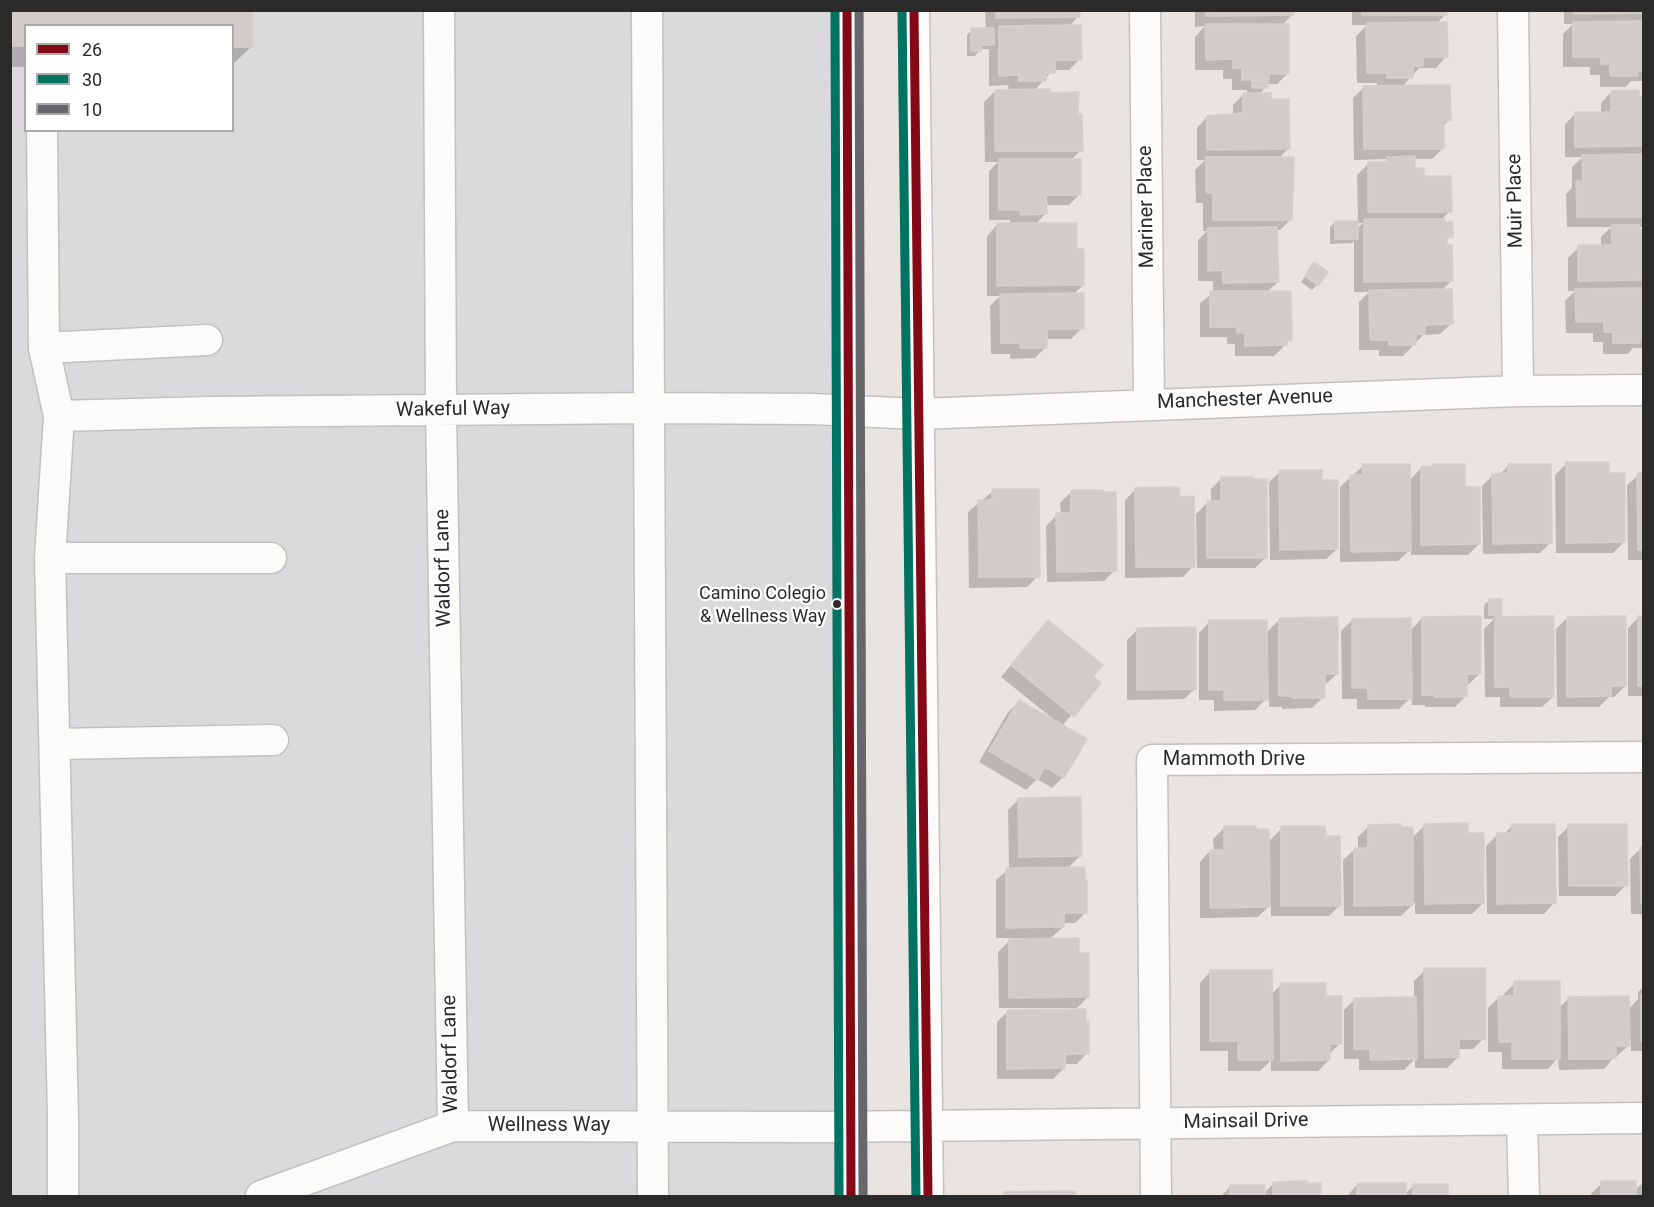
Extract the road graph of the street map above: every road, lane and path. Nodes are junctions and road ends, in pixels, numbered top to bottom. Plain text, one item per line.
1 (439, 10) edge
2 (647, 10) edge
3 (847, 10) edge
4 (914, 10) edge
5 (1145, 10) edge
6 (1514, 10) edge
7 (42, 132) edge
8 (207, 340) dead end
9 (44, 348) junction
10 (1644, 390) edge
11 (1518, 391) junction
12 (1149, 404) junction
13 (650, 408) junction
14 (441, 410) junction
15 (847, 412) junction
16 (919, 414) junction
17 (59, 416) junction
18 (50, 558) junction
19 (271, 558) dead end
20 (273, 740) dead end
21 (55, 744) junction
22 (1644, 757) edge
23 (1644, 1118) edge
24 (1522, 1120) junction
25 (1155, 1123) junction
26 (453, 1126) junction
27 (849, 1126) junction
28 (928, 1126) junction
29 (653, 1127) junction
30 (63, 1197) edge
31 (261, 1197) edge
32 (653, 1197) edge
33 (850, 1197) edge
34 (928, 1197) edge
35 (1156, 1197) edge
36 (1524, 1197) edge

1 - 14 street, Waldorf Lane
2 - 13 street
3 - 15 street
4 - 16 street
5 - 12 street, Mariner Place
6 - 11 street, Muir Place
7 - 9 street
8 - 9 street
9 - 17 street
10 - 11 street, Manchester Avenue
11 - 12 street, Manchester Avenue
12 - 16 street, Manchester Avenue
13 - 14 street, Wakeful Way
13 - 15 street, Wakeful Way
13 - 29 street
14 - 17 street, Wakeful Way
14 - 26 street, Waldorf Lane
15 - 16 street, Manchester Avenue
15 - 27 street
16 - 28 street
17 - 18 street
18 - 19 street
18 - 21 street
20 - 21 street
21 - 30 street
22 - 25 street, Mammoth Drive
23 - 24 street, Mainsail Drive
24 - 25 street, Mainsail Drive
24 - 36 street
25 - 28 street, Mainsail Drive
25 - 35 street
26 - 29 street, Wellness Way
26 - 31 street, Wellness Way
27 - 28 street, Mainsail Drive
27 - 29 street, Wellness Way
27 - 33 street
28 - 34 street
29 - 32 street

